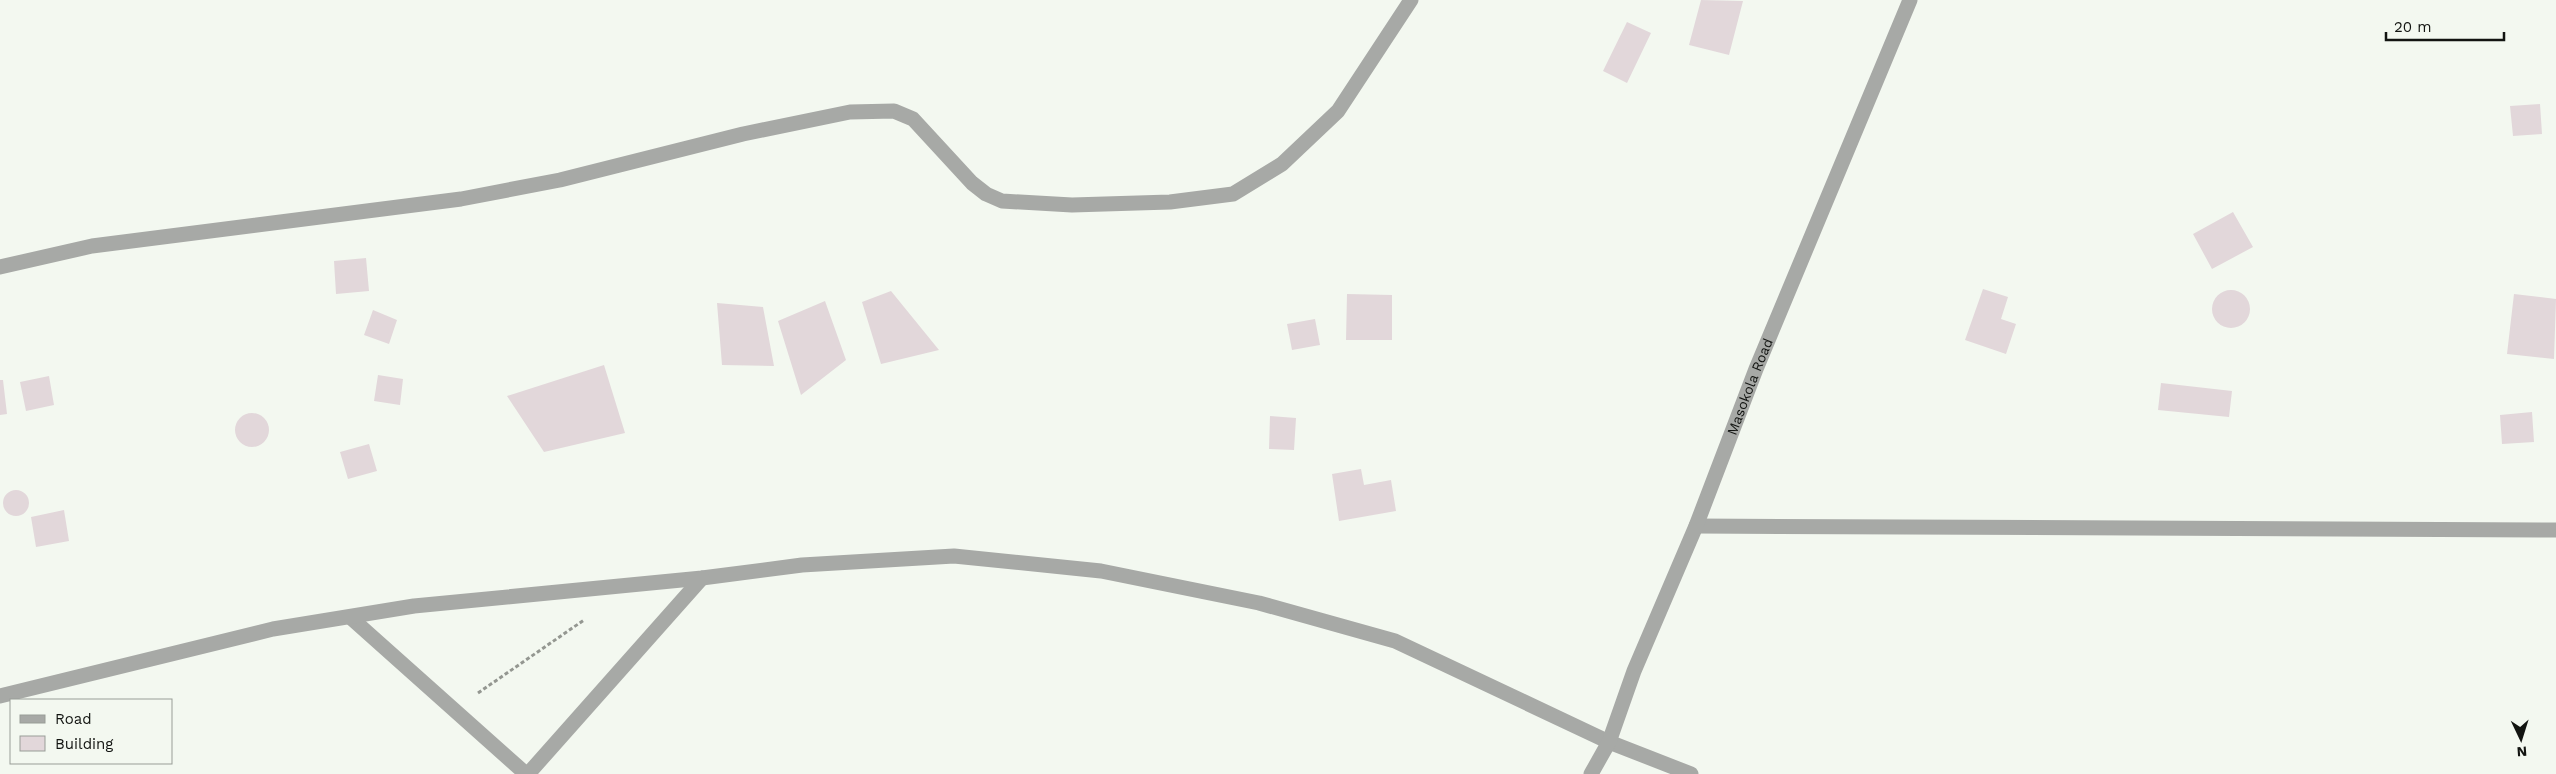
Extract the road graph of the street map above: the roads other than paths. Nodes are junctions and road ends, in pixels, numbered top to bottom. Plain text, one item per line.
1 (1411, 0) edge
2 (1910, 0) edge
3 (0, 267) edge
4 (1696, 526) junction
5 (2556, 530) edge
6 (702, 578) junction
7 (350, 617) junction
8 (0, 696) edge
9 (1610, 742) junction
10 (527, 774) edge
11 (1591, 774) edge
12 (1692, 774) edge

1 - 3 street
2 - 4 street, Masokola Road
4 - 5 street
4 - 9 street, Masokola Road
6 - 7 street
6 - 9 street
6 - 10 street
7 - 8 street
7 - 10 street
9 - 11 street, Masokola Road
9 - 12 street

